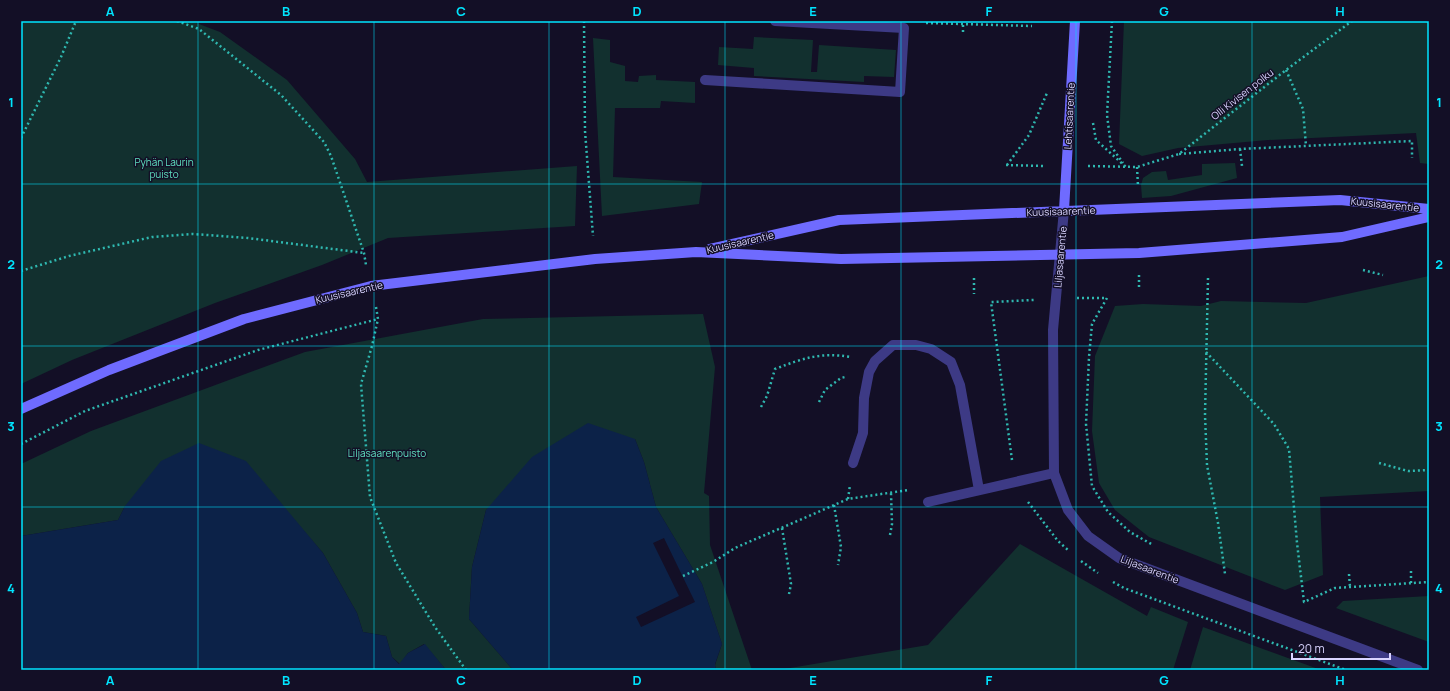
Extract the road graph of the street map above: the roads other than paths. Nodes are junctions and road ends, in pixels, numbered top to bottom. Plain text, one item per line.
1 (774, 21) edge
2 (1075, 21) edge
3 (704, 80) dead end
4 (1429, 209) edge
5 (1064, 210) junction
6 (1429, 217) edge
7 (696, 252) junction
8 (1060, 254) junction
9 (21, 409) edge
10 (853, 462) dead end
11 (1054, 473) junction
12 (979, 490) junction
13 (928, 502) dead end
14 (1418, 670) edge

1 - 3 street
2 - 5 main road, Lehtisaarentie
4 - 5 main road, Kuusisaarentie
5 - 7 main road, Kuusisaarentie
5 - 8 street, Liljasaarentie
6 - 8 main road, Kuusisaarentie
7 - 8 main road, Kuusisaarentie
7 - 9 main road, Kuusisaarentie
8 - 11 street, Liljasaarentie
10 - 12 street
11 - 12 street
11 - 14 street, Liljasaarentie
12 - 13 street

